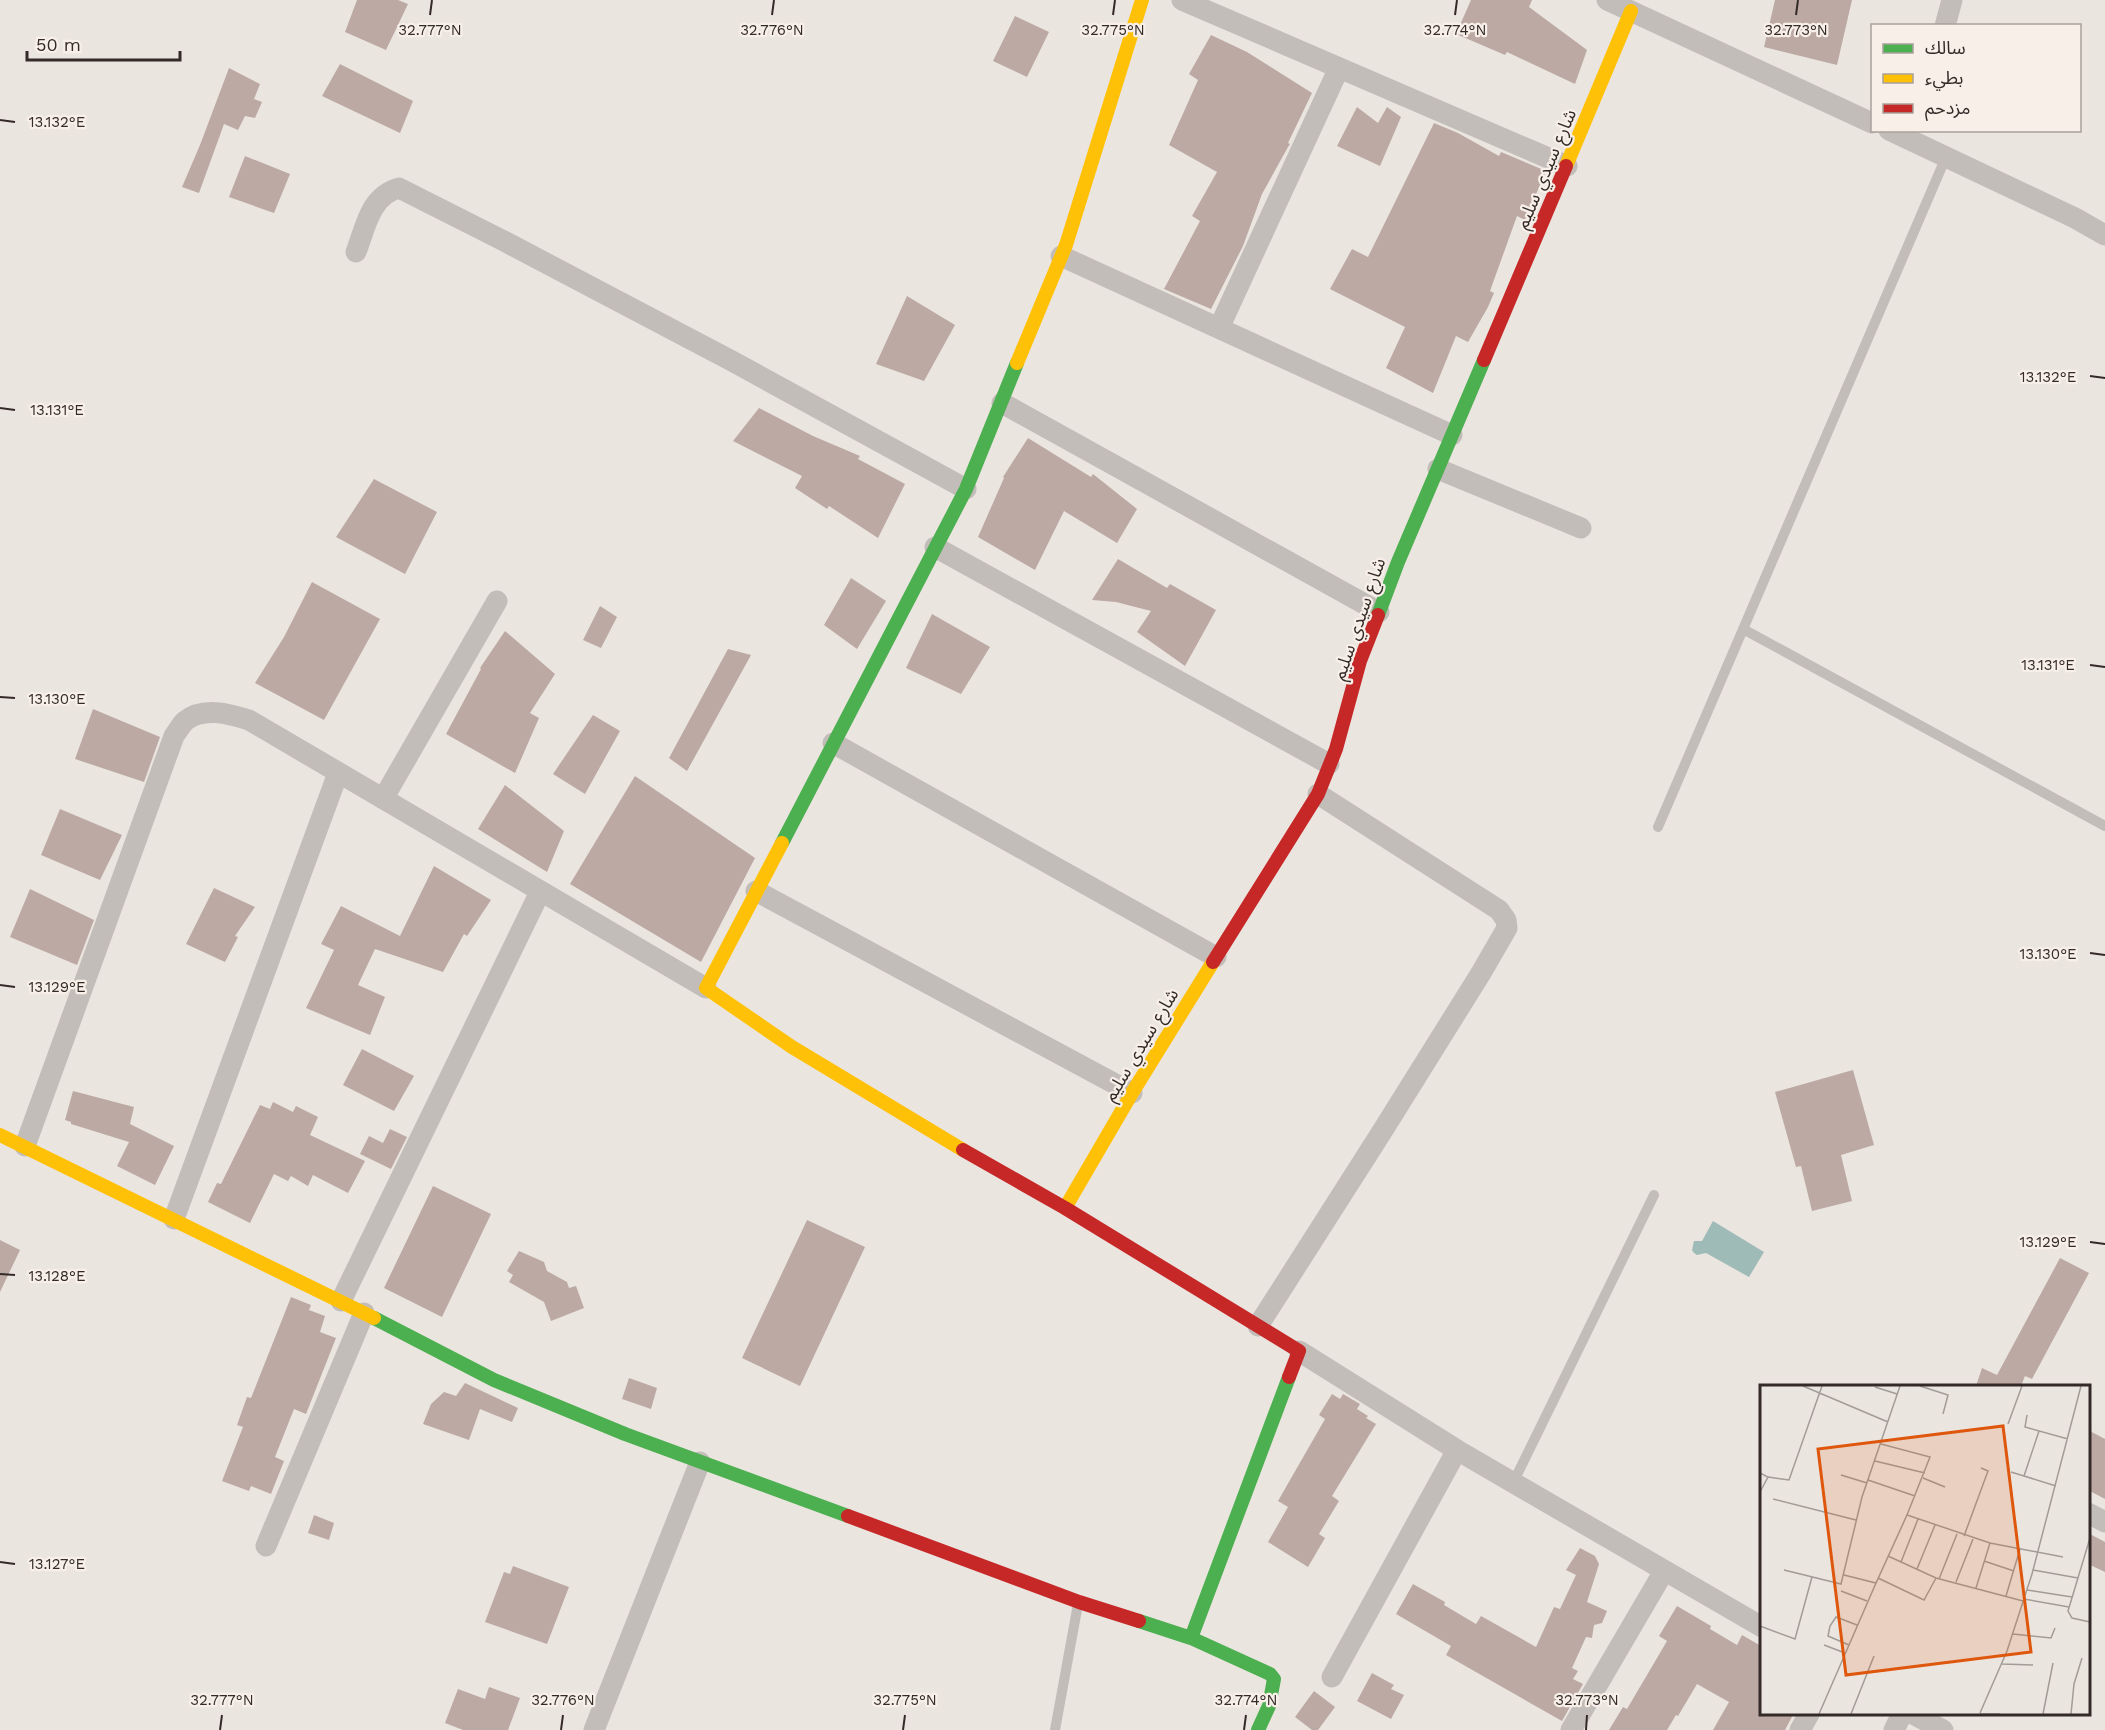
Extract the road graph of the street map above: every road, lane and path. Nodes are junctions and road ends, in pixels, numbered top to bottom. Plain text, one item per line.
1 (1142, 0) edge
2 (1182, 0) edge
3 (1609, 0) edge
4 (1952, 0) edge
5 (1631, 11) junction
6 (1946, 24) edge
7 (1339, 68) junction
8 (1871, 123) edge
9 (1898, 132) edge
10 (1919, 137) edge
11 (1946, 157) junction
12 (1567, 166) junction
13 (2105, 236) edge
14 (356, 252) dead end
15 (1061, 256) junction
16 (1219, 328) junction
17 (1002, 403) junction
18 (1452, 435) junction
19 (1438, 469) junction
20 (966, 489) junction
21 (1581, 528) dead end
22 (935, 547) junction
23 (497, 601) dead end
24 (1379, 612) junction
25 (1743, 629) junction
26 (833, 743) junction
27 (1329, 764) junction
28 (338, 773) junction
29 (1318, 794) junction
30 (383, 799) junction
31 (2105, 826) edge
32 (1658, 827) dead end
33 (756, 891) junction
34 (540, 892) junction
35 (1216, 957) junction
36 (706, 988) junction
37 (1132, 1094) junction
38 (0, 1135) edge
39 (25, 1146) junction
40 (1654, 1194) dead end
41 (1065, 1208) junction
42 (174, 1219) junction
43 (341, 1301) junction
44 (364, 1313) junction
45 (1258, 1326) junction
46 (1299, 1351) junction
47 (1457, 1450) junction
48 (700, 1462) junction
49 (1513, 1483) junction
50 (2090, 1514) edge
51 (2105, 1522) edge
52 (266, 1546) dead end
53 (1664, 1571) junction
54 (1078, 1602) junction
55 (1760, 1626) edge
56 (1191, 1638) junction
57 (1332, 1677) dead end
58 (1808, 1715) edge
59 (1901, 1715) edge
60 (1917, 1715) edge
61 (594, 1730) edge
62 (1055, 1730) edge
63 (1258, 1730) edge
64 (1571, 1730) edge
65 (1800, 1730) edge
66 (1894, 1730) edge
67 (1943, 1730) edge

1 - 15 street
2 - 7 street
3 - 5 street
4 - 6 street
5 - 8 street
5 - 12 street, شارع سيدي سليم
7 - 12 street
7 - 16 street
9 - 10 street
10 - 11 street
11 - 13 street
11 - 25 lane
12 - 18 street, شارع سيدي سليم
14 - 20 street
15 - 16 street
15 - 17 street
16 - 18 street
17 - 20 street
17 - 24 street
18 - 19 street, شارع سيدي سليم
19 - 21 street
19 - 24 street, شارع سيدي سليم
20 - 22 street
22 - 26 street
22 - 27 street
23 - 30 street
24 - 27 street, شارع سيدي سليم
25 - 31 lane
25 - 32 lane
26 - 33 street
26 - 35 street
27 - 29 street, شارع سيدي سليم
28 - 30 street
28 - 39 street
28 - 42 street
29 - 35 street, شارع سيدي سليم
29 - 45 street
30 - 34 street
33 - 36 street
33 - 37 street
34 - 36 street
34 - 43 street
35 - 37 street, شارع سيدي سليم
36 - 41 street
37 - 41 street, شارع سيدي سليم
38 - 39 street
39 - 42 street
40 - 49 lane
41 - 45 street
42 - 43 street
43 - 44 street
44 - 48 street
44 - 52 street
45 - 46 street
46 - 47 street
46 - 56 street
47 - 49 street
47 - 57 street
48 - 54 street
48 - 61 street
49 - 53 street
50 - 51 street
53 - 55 street
53 - 64 street
54 - 56 street
54 - 62 lane
56 - 63 street
58 - 65 street
59 - 66 street
60 - 67 street

